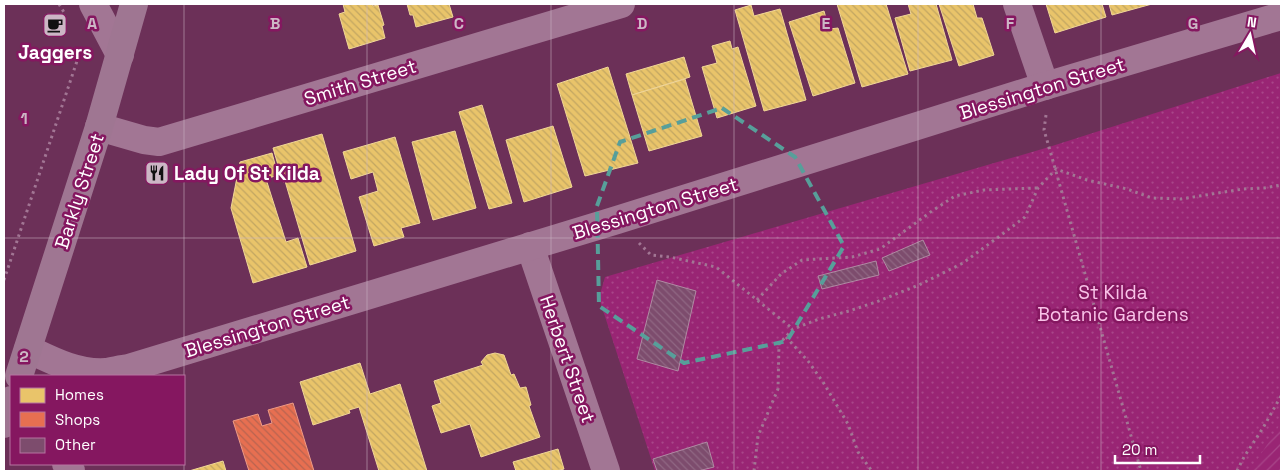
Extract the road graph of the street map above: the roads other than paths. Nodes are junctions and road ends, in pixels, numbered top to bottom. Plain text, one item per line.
1 (93, 4) edge
2 (134, 4) edge
3 (621, 4) edge
4 (1016, 4) edge
5 (1281, 16) edge
6 (120, 55) junction
7 (1045, 86) junction
8 (99, 127) junction
9 (530, 246) junction
10 (28, 349) junction
11 (19, 375) edge
12 (10, 403) edge
13 (4, 424) edge
14 (606, 471) edge

1 - 6 street
2 - 6 main road, Barkly Street
3 - 8 street, Smith Street
4 - 7 street
5 - 7 street, Blessington Street
6 - 8 main road, Barkly Street
7 - 9 street, Blessington Street
8 - 10 main road, Barkly Street
9 - 10 street, Blessington Street
9 - 14 street, Herbert Street
10 - 11 main road, Barkly Street
12 - 13 main road

